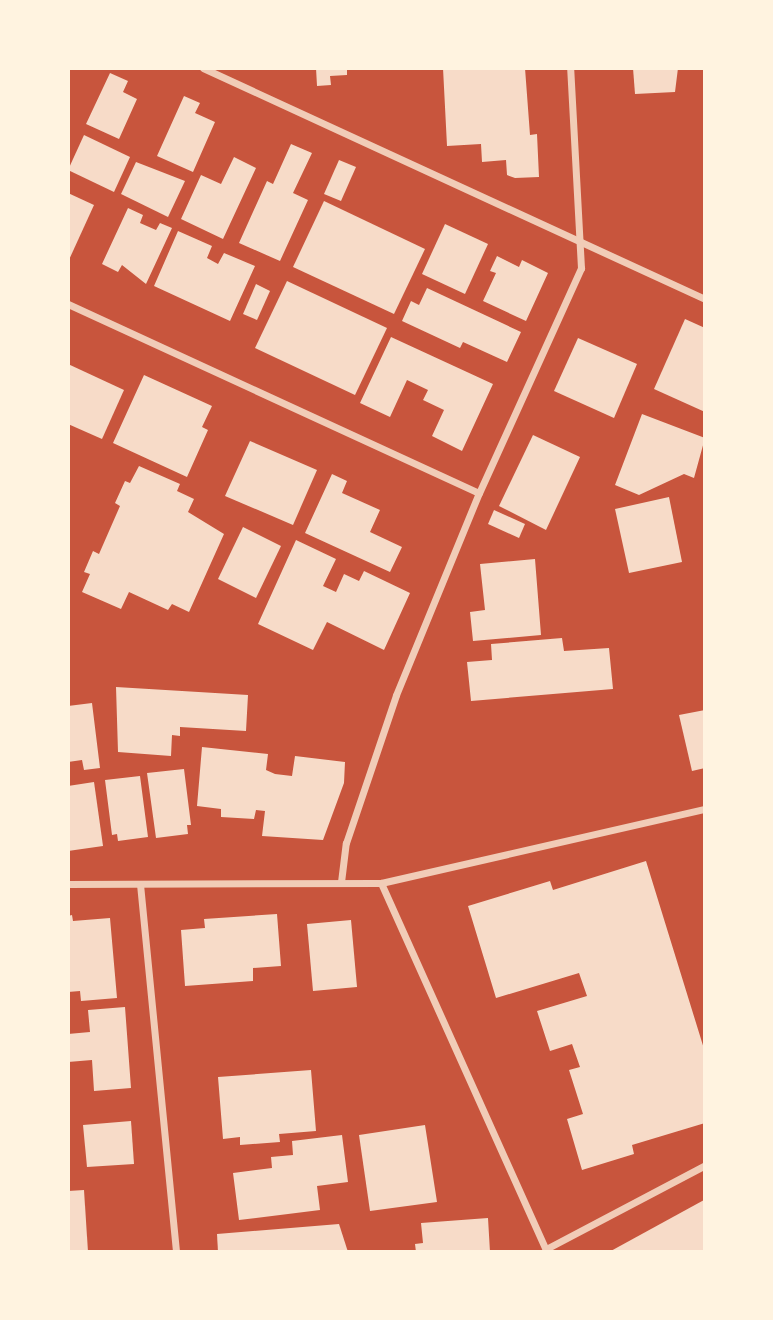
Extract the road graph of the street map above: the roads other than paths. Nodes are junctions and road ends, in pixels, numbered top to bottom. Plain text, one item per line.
1 (203, 68) edge
2 (570, 68) edge
3 (581, 244) junction
4 (705, 299) edge
5 (68, 303) edge
6 (479, 493) junction
7 (705, 809) edge
8 (341, 882) junction
9 (380, 883) junction
10 (68, 884) edge
11 (140, 884) junction
12 (705, 1165) edge
13 (547, 1250) edge
14 (176, 1252) edge

1 - 3 street
2 - 3 street
3 - 4 street
3 - 6 street
5 - 6 street
6 - 8 street
7 - 9 street
8 - 9 street
8 - 11 street
9 - 13 street
10 - 11 street
11 - 14 street
12 - 13 street

